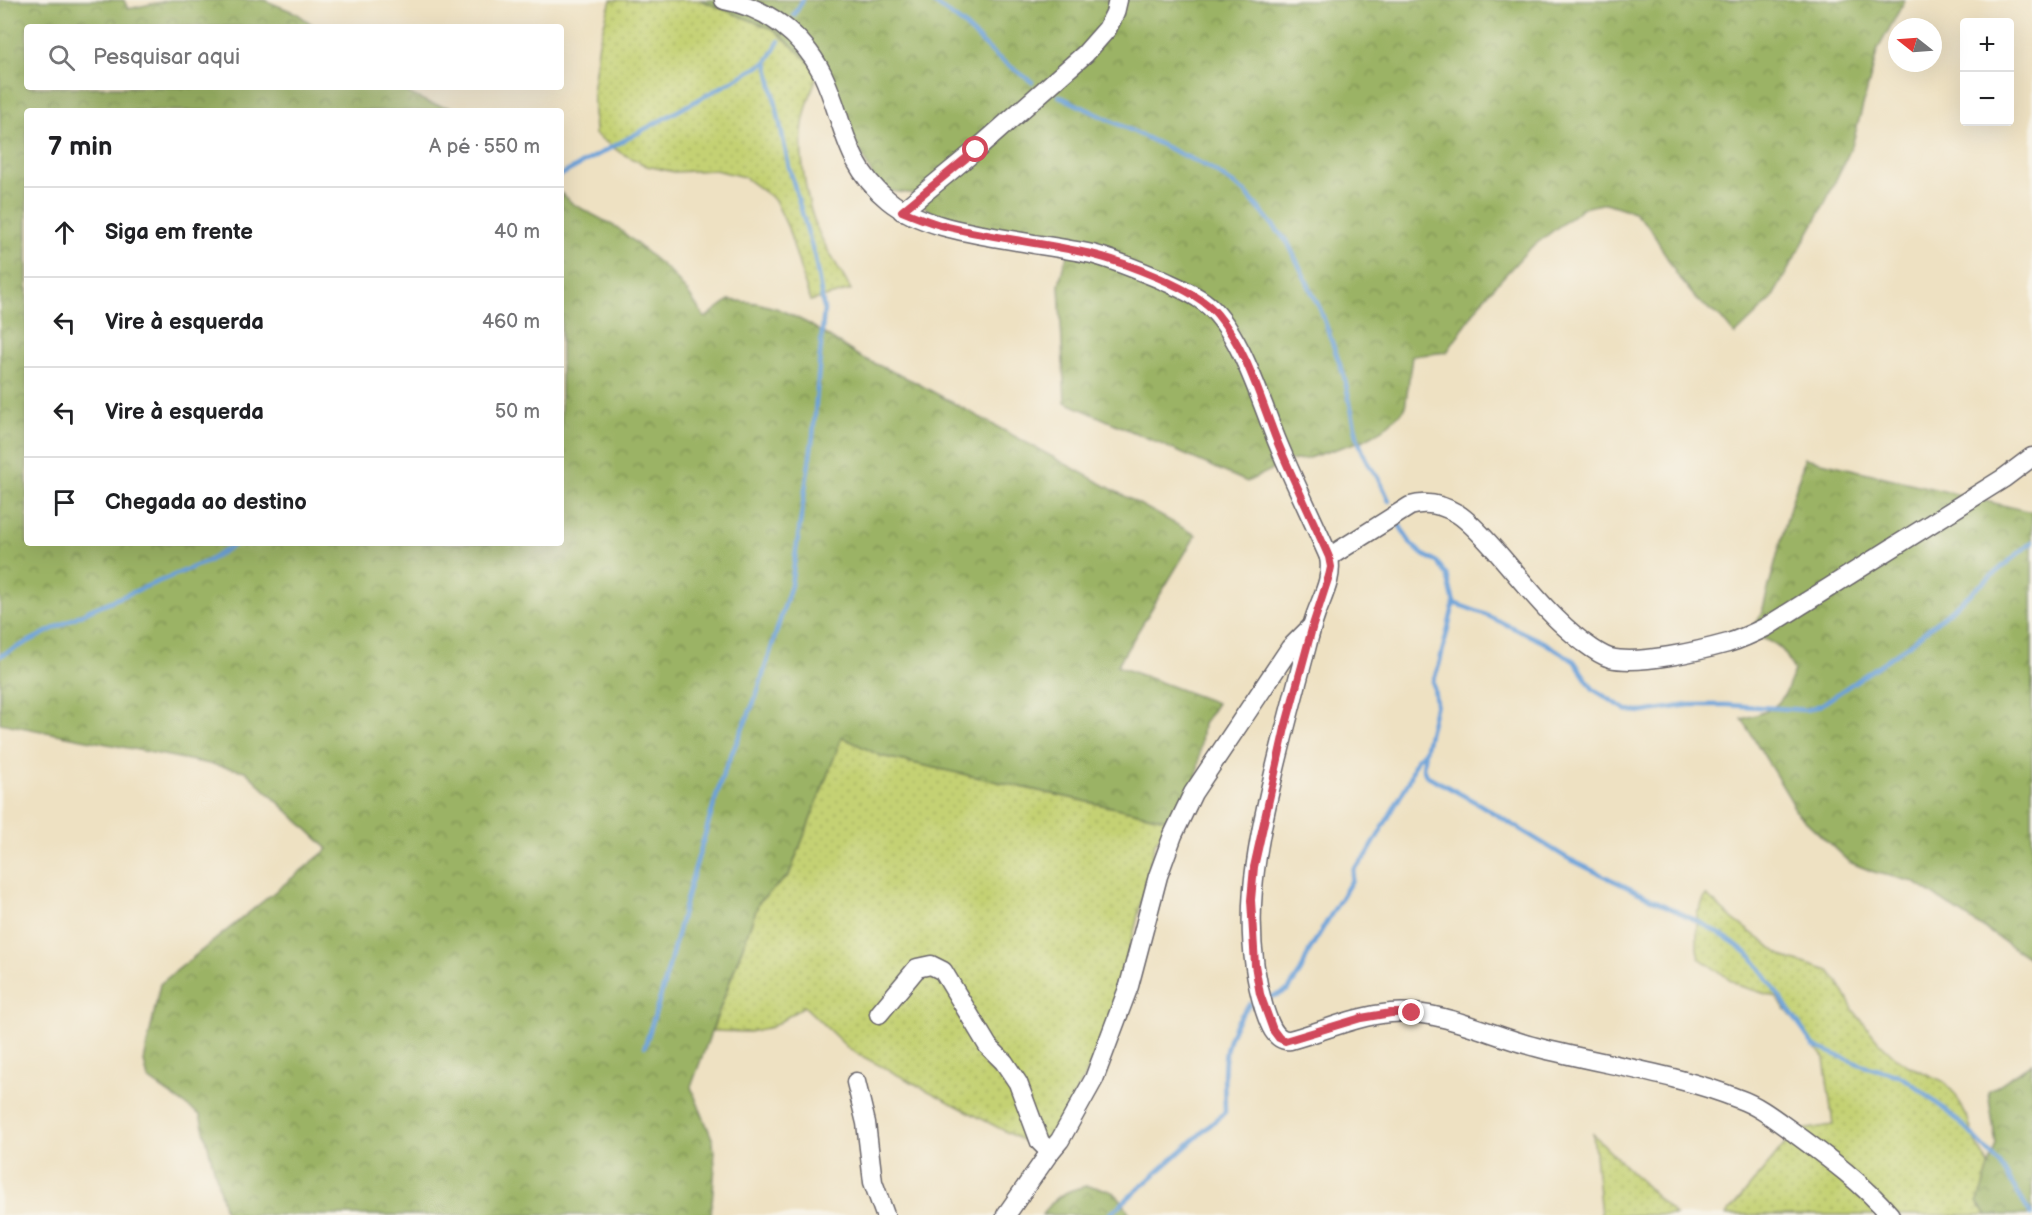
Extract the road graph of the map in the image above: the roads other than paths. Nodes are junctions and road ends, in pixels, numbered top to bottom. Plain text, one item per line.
1 (724, 0) edge
2 (1118, 0) edge
3 (902, 211) junction
4 (2032, 457) edge
5 (1329, 557) junction
6 (1313, 625) junction
7 (879, 1014) dead end
8 (856, 1082) dead end
9 (1050, 1152) junction
10 (885, 1215) edge
11 (1006, 1215) edge
12 (1890, 1215) edge

1 - 3 street
2 - 3 street
3 - 5 street
4 - 5 street
5 - 6 street
6 - 9 street
6 - 12 street
7 - 9 street
8 - 10 street
9 - 11 street

